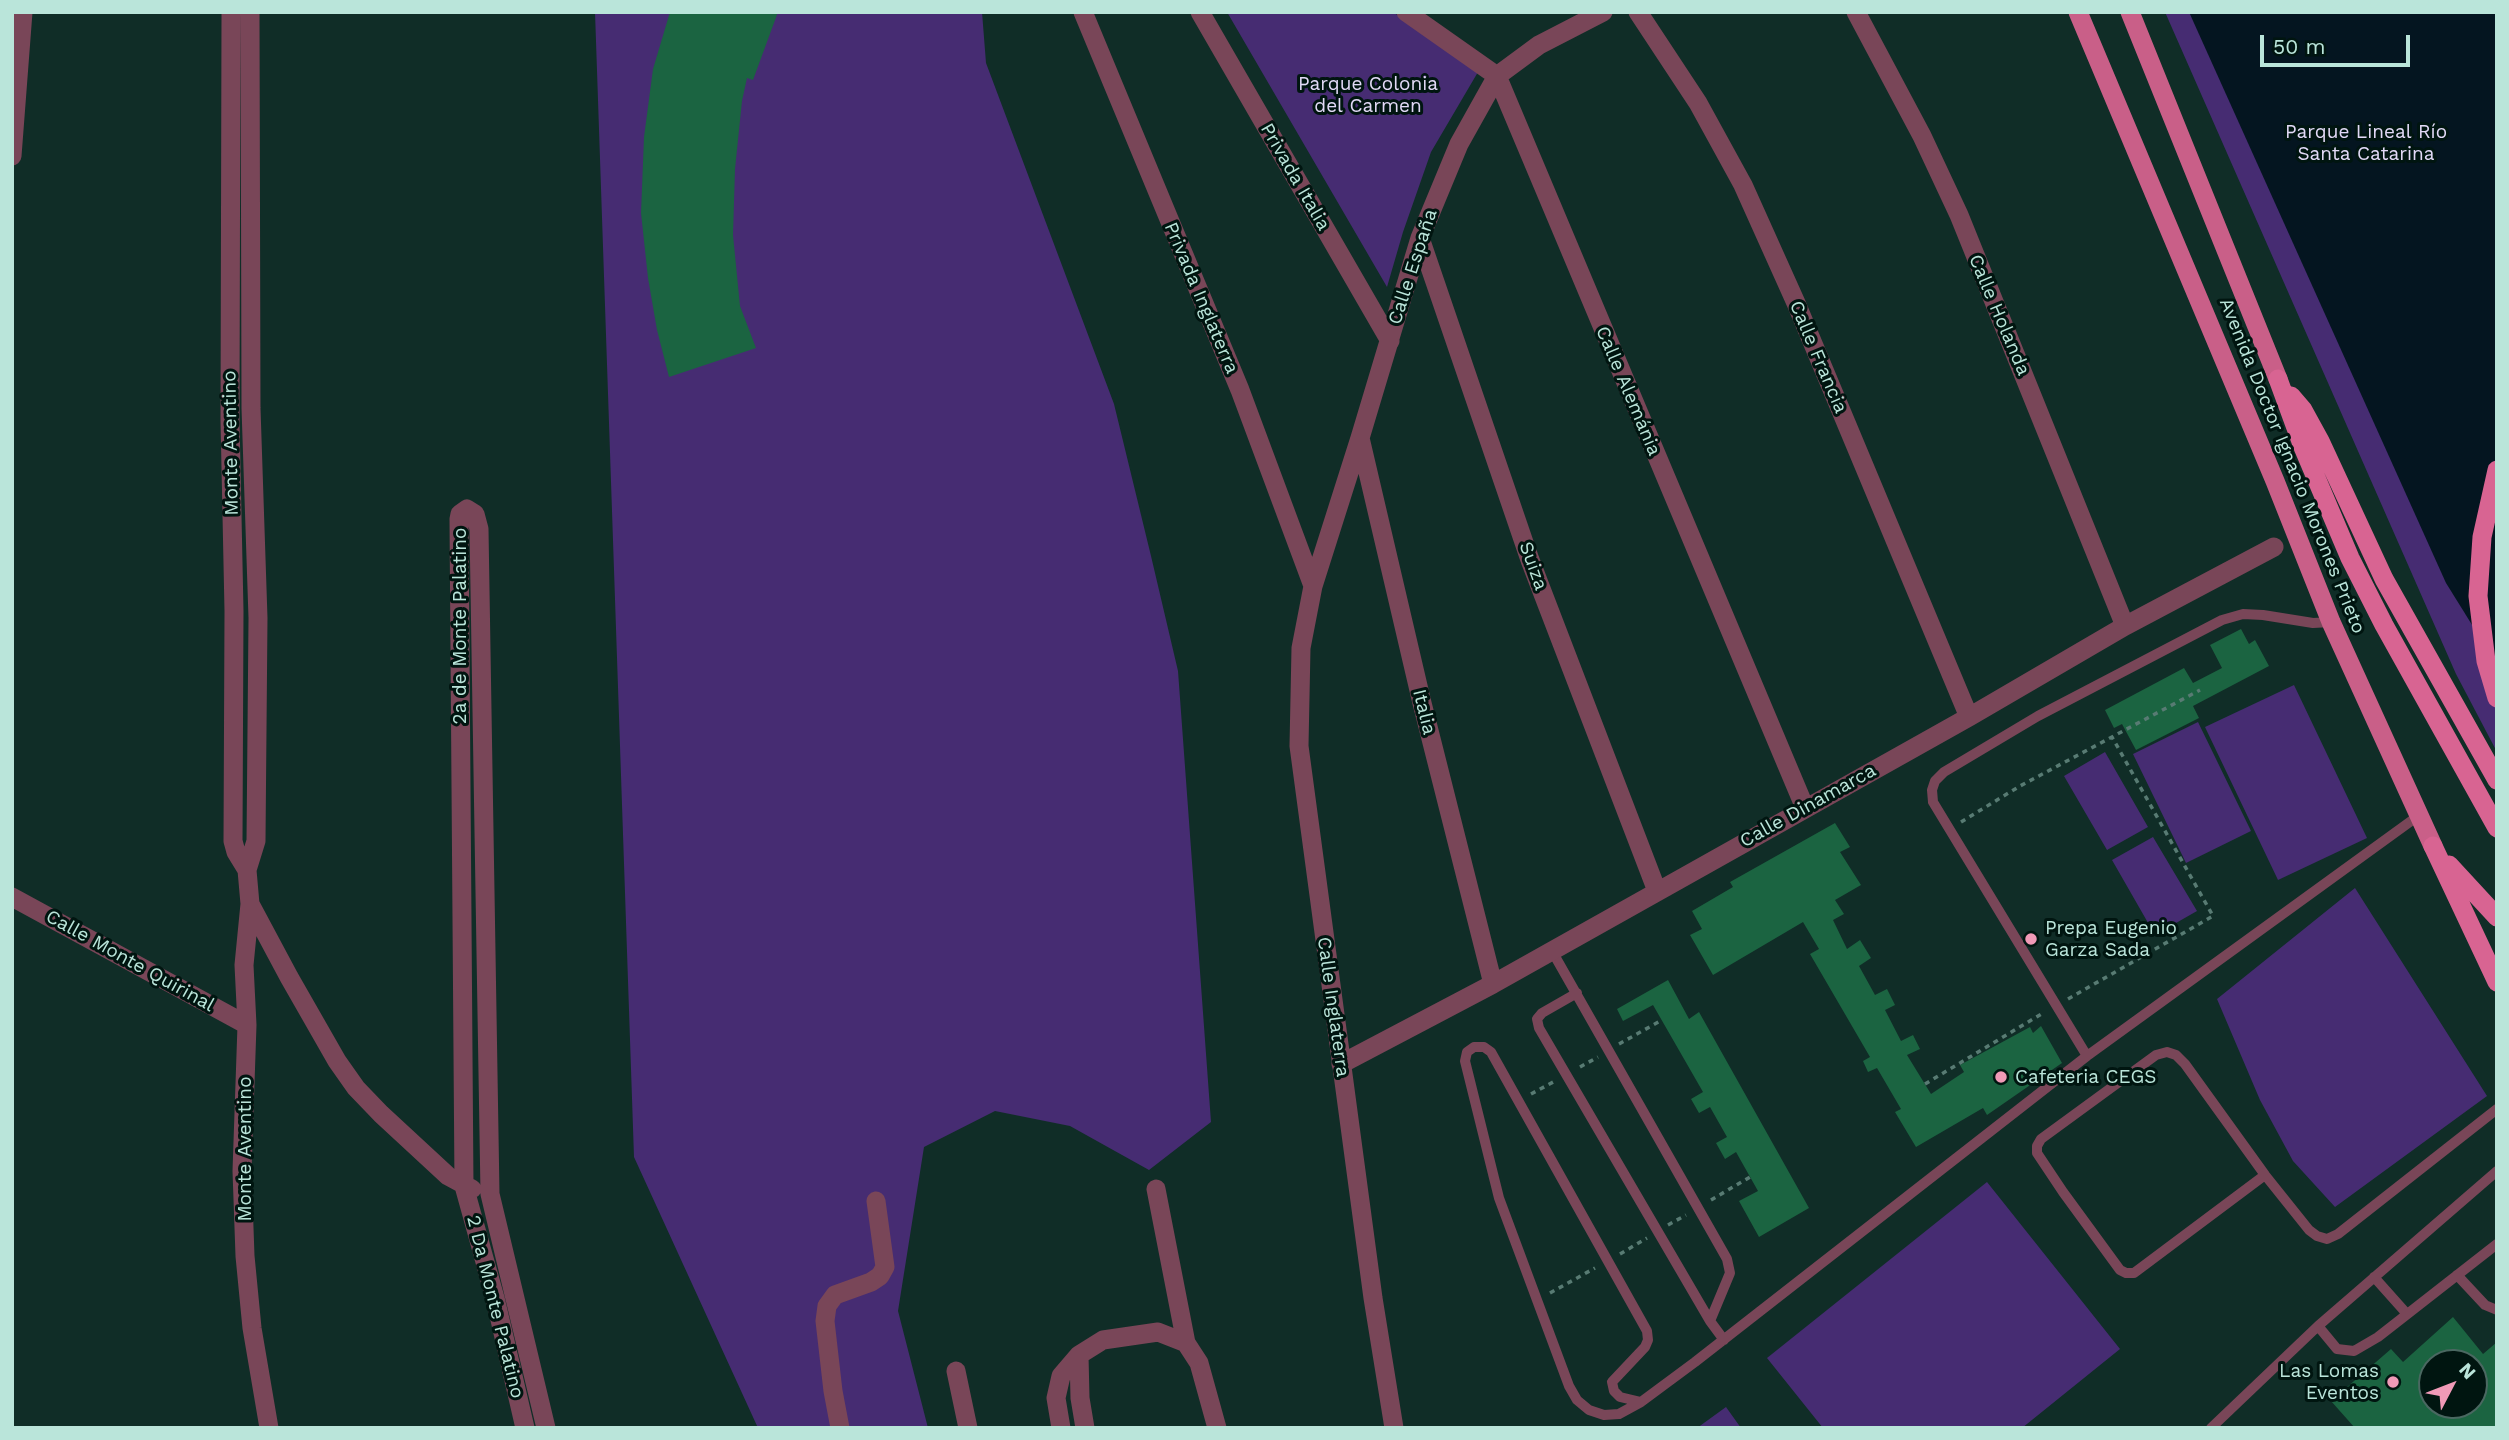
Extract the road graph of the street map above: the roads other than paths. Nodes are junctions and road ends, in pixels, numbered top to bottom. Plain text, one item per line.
1 (231, 12) edge
2 (250, 12) edge
3 (1083, 12) edge
4 (1200, 12) edge
5 (1406, 12) edge
6 (1603, 12) edge
7 (1638, 12) edge
8 (1856, 12) edge
9 (2078, 12) edge
10 (2130, 12) edge
11 (19, 18) edge
12 (1497, 76) junction
13 (12, 156) edge
14 (1420, 238) junction
15 (1390, 341) junction
16 (2278, 379) junction
17 (1360, 438) junction
18 (2497, 470) edge
19 (2274, 547) dead end
20 (1313, 586) junction
21 (2331, 622) junction
22 (2125, 626) junction
23 (2497, 698) edge
24 (1969, 718) junction
25 (2496, 779) edge
26 (1805, 808) junction
27 (2418, 816) junction
28 (2497, 828) edge
29 (2433, 846) junction
30 (247, 870) junction
31 (1657, 891) junction
32 (12, 897) edge
33 (250, 904) junction
34 (2497, 917) edge
35 (1552, 951) junction
36 (244, 965) junction
37 (289, 977) junction
38 (2497, 982) edge
39 (1493, 984) junction
40 (1577, 993) junction
41 (247, 1025) junction
42 (2088, 1056) junction
43 (1341, 1064) junction
44 (2497, 1109) edge
45 (2497, 1171) edge
46 (2265, 1175) junction
47 (464, 1186) junction
48 (1156, 1189) dead end
49 (490, 1194) junction
50 (876, 1201) dead end
51 (2497, 1244) edge
52 (2457, 1275) junction
53 (2374, 1277) junction
54 (2497, 1310) edge
55 (2407, 1314) junction
56 (1710, 1321) junction
57 (2318, 1326) junction
58 (1724, 1340) junction
59 (1186, 1343) junction
60 (1079, 1355) junction
61 (956, 1371) dead end
62 (1642, 1402) junction
63 (269, 1428) edge
64 (525, 1428) edge
65 (546, 1428) edge
66 (840, 1428) edge
67 (968, 1428) edge
68 (1061, 1428) edge
69 (1085, 1428) edge
70 (1217, 1428) edge
71 (1394, 1428) edge
72 (2211, 1428) edge

1 - 30 street, Monte Aventino
2 - 30 street, Monte Aventino
3 - 20 street, Privada Inglaterra
4 - 15 street, Privada Italia
5 - 12 street
6 - 12 street, Calle España
7 - 24 street, Calle Francia
8 - 22 street, Calle Holanda
9 - 21 main road, Avenida Doctor Ignacio Morones Prieto
10 - 16 main road, Avenida Doctor Ignacio Morones Prieto
11 - 13 street
12 - 14 street, Calle España
12 - 26 street, Calle Alemánia
14 - 15 street, Calle España
14 - 31 street, Suiza
15 - 17 street, Calle España
16 - 25 highway
16 - 28 highway
17 - 20 street, Calle España
17 - 39 street, Italia
18 - 23 highway
19 - 22 street, Calle Dinamarca
20 - 43 street, Calle Inglaterra
21 - 27 main road, Avenida Doctor Ignacio Morones Prieto
21 - 42 lane
22 - 24 street, Calle Dinamarca
24 - 26 street, Calle Dinamarca
26 - 31 street, Calle Dinamarca
27 - 29 main road, Avenida Doctor Ignacio Morones Prieto
27 - 42 lane
29 - 34 highway, Avenida Doctor Ignacio Morones Prieto
29 - 38 highway
30 - 33 street, Monte Aventino
31 - 35 street, Calle Dinamarca
32 - 41 street, Calle Monte Quirinal
33 - 36 street, Monte Aventino
33 - 37 street
35 - 39 street, Calle Dinamarca
35 - 40 lane
36 - 37 street
36 - 41 street, Monte Aventino
37 - 47 street
39 - 43 street, Calle Dinamarca
40 - 56 lane
40 - 56 lane
41 - 63 street, Monte Aventino
42 - 58 lane
43 - 71 street, Calle Inglaterra
44 - 46 lane
45 - 53 lane
46 - 46 lane
47 - 49 street
47 - 49 street, 2a de Monte Palatino
47 - 64 street, 2 Da Monte Palatino
48 - 59 street
49 - 65 street, 2 Da Monte Palatino
50 - 66 street
51 - 52 lane
52 - 54 lane
52 - 55 lane
53 - 55 lane
53 - 57 lane
55 - 57 lane
56 - 58 lane
57 - 72 lane
58 - 62 lane
59 - 60 street
59 - 70 street
60 - 68 street
60 - 69 street
61 - 67 street
62 - 62 lane

